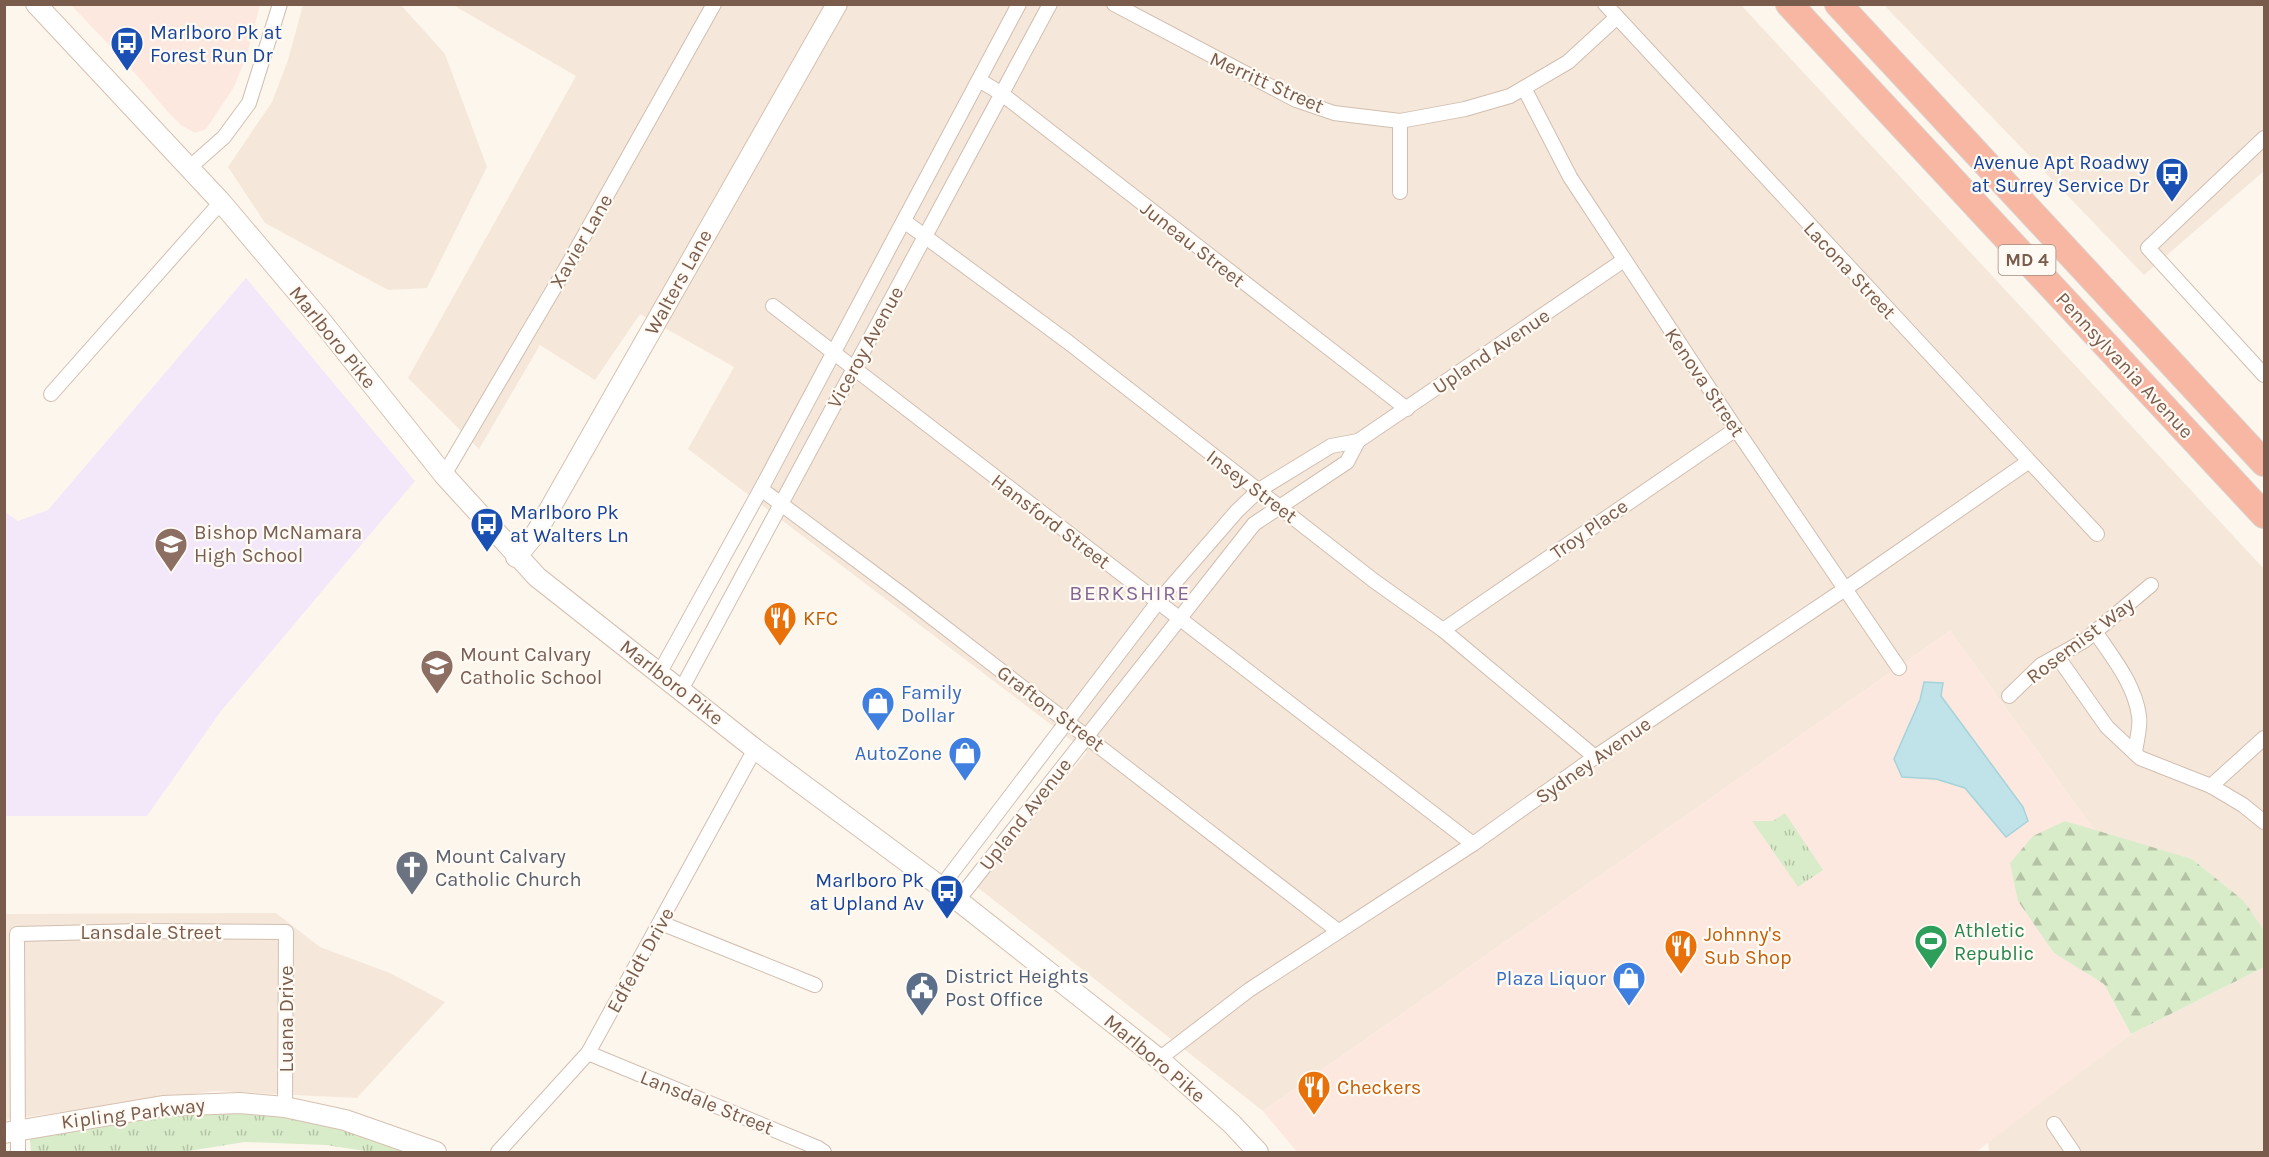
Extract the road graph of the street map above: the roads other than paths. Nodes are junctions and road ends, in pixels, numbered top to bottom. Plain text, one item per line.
1 (36, 4) edge
2 (280, 4) edge
3 (714, 4) edge
4 (837, 4) edge
5 (1019, 4) edge
6 (1050, 4) edge
7 (1114, 4) edge
8 (1605, 4) edge
9 (1789, 4) edge
10 (1838, 4) edge
11 (1617, 17) junction
12 (979, 80) junction
13 (1524, 88) junction
14 (1002, 94) junction
15 (1400, 121) junction
16 (2265, 138) edge
17 (189, 168) junction
18 (1400, 192) dead end
19 (220, 202) junction
20 (904, 221) junction
21 (926, 236) junction
22 (1624, 260) junction
23 (773, 306) dead end
24 (832, 352) junction
25 (852, 369) junction
26 (2265, 375) edge
27 (51, 394) dead end
28 (1407, 409) junction
29 (1736, 429) junction
30 (1358, 441) junction
31 (2028, 462) junction
32 (2265, 463) edge
33 (444, 475) junction
34 (761, 489) junction
35 (1259, 490) junction
36 (780, 503) junction
37 (1282, 507) junction
38 (2265, 515) edge
39 (2097, 534) dead end
40 (516, 557) junction
41 (2151, 585) dead end
42 (1845, 589) junction
43 (1158, 602) junction
44 (1179, 617) junction
45 (1443, 630) junction
46 (2096, 633) junction
47 (2057, 656) junction
48 (1899, 668) dead end
49 (660, 672) junction
50 (681, 690) junction
51 (2009, 696) dead end
52 (1067, 721) junction
53 (1086, 735) junction
54 (2265, 738) edge
55 (755, 749) junction
56 (2134, 753) junction
57 (1595, 757) junction
58 (2211, 786) junction
59 (2265, 822) edge
60 (1473, 844) junction
61 (941, 887) junction
62 (958, 900) junction
63 (661, 923) junction
64 (1338, 931) junction
65 (286, 932) joint
66 (815, 985) dead end
67 (588, 1053) junction
68 (1159, 1059) junction
69 (285, 1107) junction
70 (2054, 1124) dead end
71 (11, 1130) edge
72 (18, 1152) edge
73 (436, 1152) edge
74 (498, 1152) edge
75 (824, 1152) edge
76 (1258, 1152) edge
77 (2073, 1152) edge

1 - 17 main road, Marlboro Pike
2 - 17 street
3 - 33 street, Xavier Lane
4 - 40 main road, Walters Lane
5 - 12 street, Viceroy Avenue
6 - 14 street, Viceroy Avenue
7 - 15 street, Merritt Street
8 - 11 street, Lacona Street
9 - 38 highway, Pennsylvania Avenue / MD 4
10 - 32 highway, Pennsylvania Avenue / MD 4
11 - 13 street, Merritt Street
11 - 31 street, Lacona Street
12 - 14 street, Juneau Street
12 - 20 street, Viceroy Avenue
13 - 15 street, Merritt Street
13 - 22 street, Kenova Street
14 - 21 street, Viceroy Avenue
14 - 28 street, Juneau Street
15 - 18 street
16 - 26 street
17 - 19 main road, Marlboro Pike
19 - 27 street
19 - 33 main road, Marlboro Pike
20 - 21 street, Insey Street
20 - 24 street, Viceroy Avenue
21 - 25 street, Viceroy Avenue
21 - 35 street, Insey Street
22 - 28 street, Upland Avenue
22 - 29 street, Kenova Street
23 - 24 street, Hansford Street
24 - 25 street, Hansford Street
24 - 34 street, Viceroy Avenue
25 - 36 street, Viceroy Avenue
25 - 43 street, Hansford Street
28 - 30 street, Upland Avenue
29 - 42 street, Kenova Street
29 - 45 street, Troy Place
30 - 35 street, Upland Avenue
30 - 37 street, Upland Avenue
31 - 39 street, Lacona Street
31 - 42 street, Sydney Avenue
33 - 40 main road, Marlboro Pike
34 - 36 street, Grafton Street
34 - 49 street, Viceroy Avenue
35 - 37 street, Insey Street
35 - 43 street, Upland Avenue
36 - 50 street, Viceroy Avenue
36 - 52 street, Grafton Street
37 - 44 street, Upland Avenue
37 - 45 street, Insey Street
40 - 49 main road, Marlboro Pike
41 - 46 street, Rosemist Way
42 - 48 street, Kenova Street
42 - 57 street, Sydney Avenue
43 - 44 street, Hansford Street
43 - 52 street, Upland Avenue
44 - 53 street, Upland Avenue
44 - 60 street, Hansford Street
45 - 57 street, Insey Street
46 - 47 street, Rosemist Way
46 - 56 street
47 - 51 street, Rosemist Way
47 - 56 street
49 - 50 main road, Marlboro Pike
50 - 55 main road, Marlboro Pike
52 - 53 street, Grafton Street
52 - 61 street, Upland Avenue
53 - 62 street, Upland Avenue
53 - 64 street, Grafton Street
54 - 58 street
55 - 61 main road, Marlboro Pike
55 - 63 street, Edfeldt Drive
56 - 58 street
57 - 60 street, Sydney Avenue
58 - 59 street
60 - 64 street, Sydney Avenue
61 - 62 main road, Marlboro Pike
62 - 68 main road, Marlboro Pike
63 - 66 street
63 - 67 street, Edfeldt Drive
64 - 68 street, Sydney Avenue
65 - 69 street, Luana Drive
65 - 71 street, Lansdale Street
67 - 74 street, Edfeldt Drive
67 - 75 street, Lansdale Street
68 - 76 main road, Marlboro Pike
69 - 71 main road, Kipling Parkway
69 - 73 main road, Kipling Parkway
70 - 77 street
71 - 72 street

